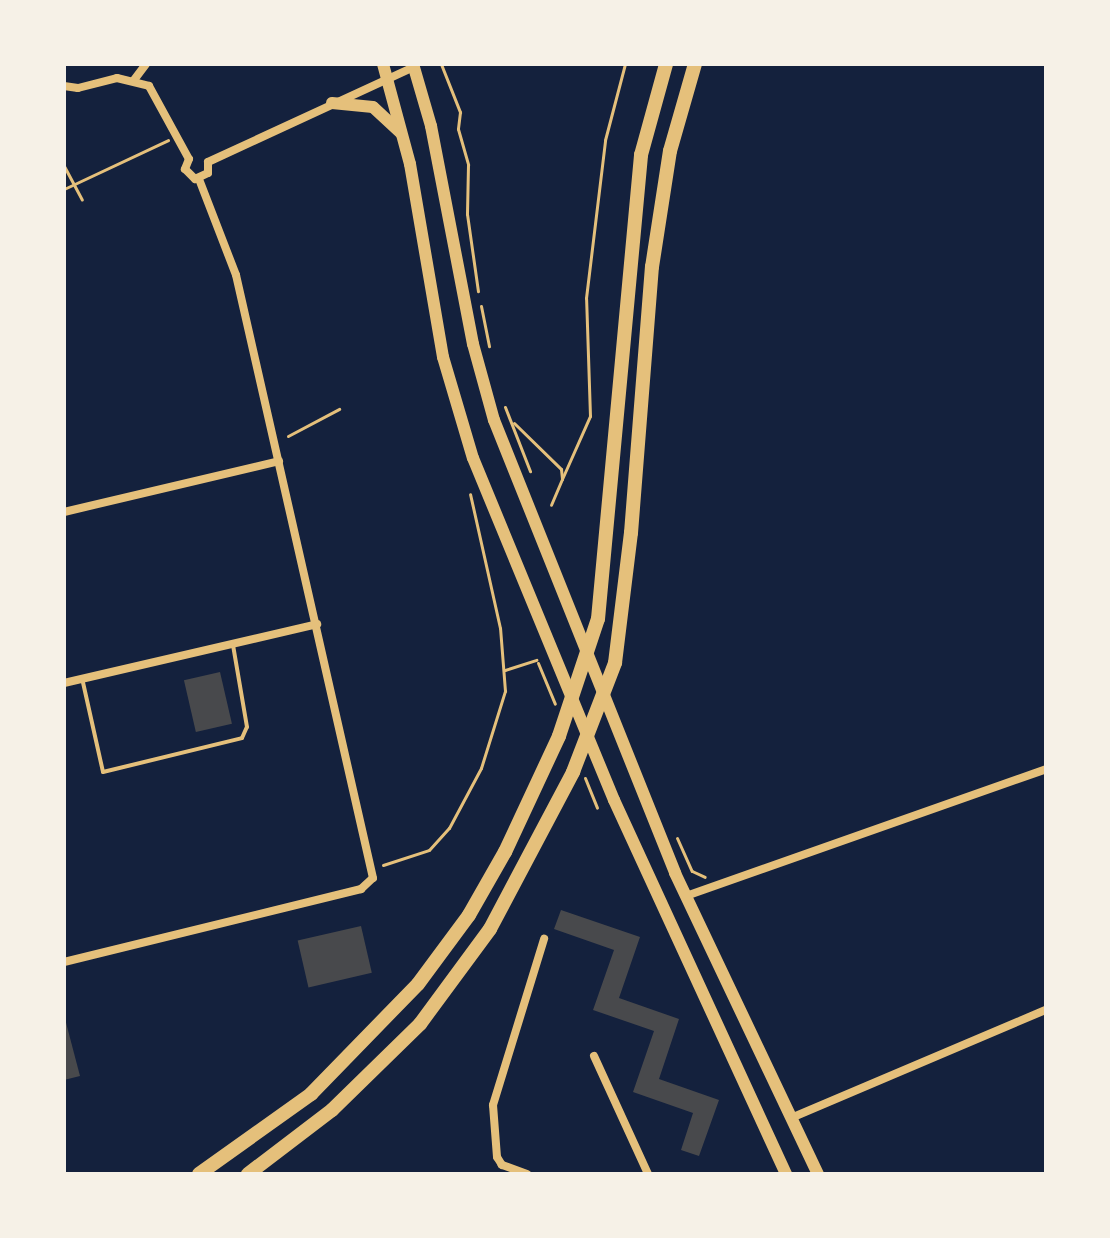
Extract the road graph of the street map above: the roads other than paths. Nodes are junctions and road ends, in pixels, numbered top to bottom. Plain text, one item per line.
1 (146, 64) edge
2 (383, 64) edge
3 (666, 64) edge
4 (695, 64) edge
5 (413, 66) edge
6 (388, 78) junction
7 (134, 80) junction
8 (64, 86) edge
9 (332, 103) junction
10 (403, 135) junction
11 (189, 159) junction
12 (208, 162) junction
13 (199, 179) junction
14 (279, 461) junction
15 (64, 512) edge
16 (317, 624) junction
17 (233, 643) junction
18 (82, 678) junction
19 (64, 683) edge
20 (1046, 769) edge
21 (686, 896) junction
22 (544, 939) dead end
23 (64, 962) edge
24 (1046, 1010) edge
25 (594, 1056) dead end
26 (791, 1118) junction
27 (199, 1174) edge
28 (248, 1174) edge
29 (527, 1174) edge
30 (648, 1174) edge
31 (786, 1174) edge
32 (818, 1174) edge

1 - 7 street
2 - 6 main road
3 - 27 highway
4 - 28 highway
5 - 6 street
5 - 21 main road
6 - 9 street
6 - 10 main road
7 - 8 street
7 - 11 street
9 - 10 main road
9 - 12 street
10 - 31 main road
11 - 12 street
11 - 13 street
12 - 13 street
13 - 14 street
14 - 15 street
14 - 16 street
16 - 17 street
16 - 23 street
17 - 18 street
17 - 18 lane
18 - 19 street
20 - 21 street
21 - 26 main road
22 - 29 street
24 - 26 street
25 - 30 street
26 - 32 main road

